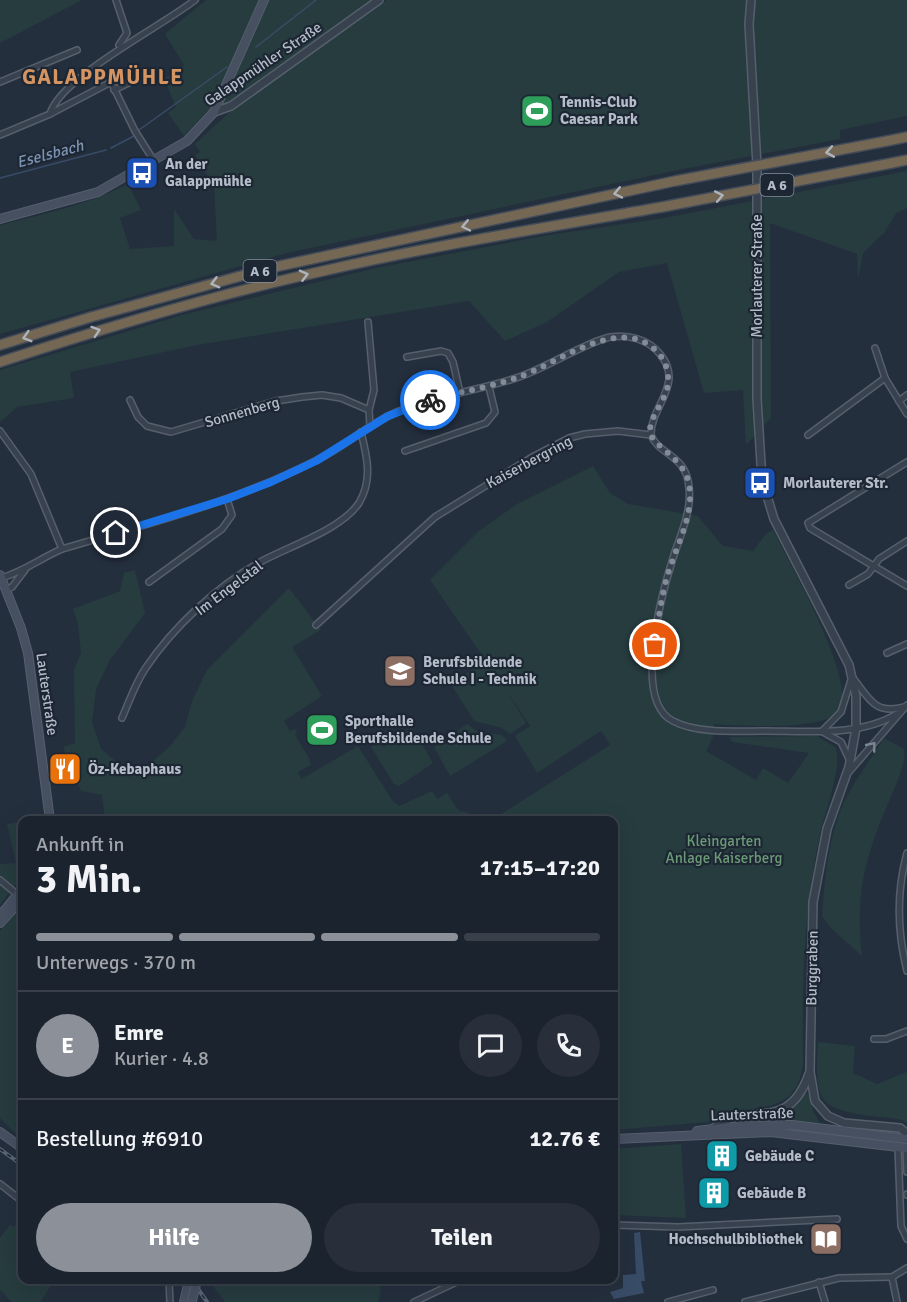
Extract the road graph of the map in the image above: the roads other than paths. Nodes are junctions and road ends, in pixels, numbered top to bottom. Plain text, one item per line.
1 (116, 0) edge
2 (195, 0) edge
3 (264, 0) edge
4 (379, 0) edge
5 (751, 0) edge
6 (77, 50) dead end
7 (116, 50) junction
8 (146, 75) dead end
9 (0, 82) edge
10 (114, 90) junction
11 (213, 112) junction
12 (50, 114) junction
13 (0, 135) edge
14 (907, 137) edge
15 (907, 160) edge
16 (154, 161) junction
17 (0, 219) edge
18 (368, 322) dead end
19 (0, 345) edge
20 (875, 348) dead end
21 (407, 357) dead end
22 (0, 362) edge
23 (885, 378) junction
24 (489, 387) junction
25 (460, 393) junction
26 (907, 395) edge
27 (130, 400) dead end
28 (899, 401) junction
29 (369, 410) junction
30 (907, 414) edge
31 (370, 426) junction
32 (0, 431) edge
33 (361, 432) junction
34 (651, 435) junction
35 (808, 435) dead end
36 (405, 451) dead end
37 (907, 462) edge
38 (762, 480) joint
39 (227, 499) junction
40 (907, 541) edge
41 (62, 549) junction
42 (27, 567) junction
43 (873, 567) junction
44 (1, 576) edge
45 (149, 582) dead end
46 (849, 585) dead end
47 (907, 586) edge
48 (6, 590) junction
49 (316, 625) dead end
50 (907, 644) edge
51 (887, 653) dead end
52 (852, 677) junction
53 (906, 706) edge
54 (897, 714) junction
55 (122, 718) dead end
56 (856, 728) junction
57 (822, 731) junction
58 (850, 762) junction
59 (845, 777) junction
60 (49, 816) edge
61 (907, 853) edge
62 (906, 863) edge
63 (0, 880) edge
64 (18, 892) edge
65 (18, 897) edge
66 (18, 898) edge
67 (0, 916) edge
68 (0, 923) edge
69 (904, 943) edge
70 (907, 971) edge
71 (907, 1031) edge
72 (874, 1039) dead end
73 (810, 1072) junction
74 (714, 1128) junction
75 (0, 1132) edge
76 (669, 1135) junction
77 (618, 1139) edge
78 (904, 1143) edge
79 (18, 1146) edge
80 (907, 1172) edge
81 (0, 1184) edge
82 (18, 1198) edge
83 (904, 1214) edge
84 (837, 1219) dead end
85 (618, 1225) edge
86 (907, 1239) edge
87 (907, 1268) edge
88 (892, 1277) junction
89 (819, 1282) junction
90 (169, 1284) edge
91 (188, 1284) edge
92 (196, 1284) edge
93 (444, 1284) edge
94 (452, 1284) edge
95 (445, 1287) junction
96 (713, 1290) dead end
97 (185, 1299) edge
98 (170, 1302) edge
99 (192, 1302) edge
100 (414, 1302) edge
101 (668, 1302) edge
102 (745, 1302) edge
103 (825, 1302) edge
104 (895, 1302) edge

1 - 7 street
2 - 7 street
3 - 11 main road
4 - 11 street, Galappmühler Straße
5 - 38 street, Morlauterer Straße
6 - 9 street
7 - 12 street
8 - 10 street
10 - 12 street
10 - 16 street
11 - 16 main road, Galappmühler Straße
12 - 13 street
14 -> 19 highway, A 6, bridge
22 -> 15 highway, A 6, bridge
16 - 17 main road, Galappmühler Straße
18 - 29 street
20 - 23 street
21 - 25 street
23 - 28 street
23 - 35 street
24 - 25 street
24 - 34 street
24 - 36 street
25 - 31 street
26 - 28 street
27 - 29 street, Sonnenberg
28 - 30 street
29 - 31 street
31 - 33 street
32 - 41 street
33 - 39 street
33 - 55 street, Im Engelstal
34 - 49 street, Kaiserbergring
34 - 57 street
37 - 43 street
38 - 52 street, Burggraben
39 - 41 street
39 - 45 street
40 - 43 street
41 - 42 street
42 - 44 street
42 - 48 street
43 - 46 street
43 - 47 street
44 - 48 main road, Lauterstraße
48 - 60 main road, Lauterstraße
50 - 51 street
52 - 53 street, Burggraben
52 - 56 street, Burggraben
52 - 57 street
53 - 54 street
54 - 56 street
59 -> 54 street
56 - 57 street
56 - 58 street, Burggraben
57 - 58 street
58 - 59 street, Burggraben
59 - 73 street, Burggraben
61 - 62 street
62 - 69 street
63 - 64 street
65 - 67 main road
66 - 68 main road
69 - 70 street
71 - 72 street
73 - 74 street
73 - 78 street, Burggraben
74 - 76 main road, Lauterstraße
74 - 78 main road, Lauterstraße
75 - 79 main road
76 - 77 main road, Lauterstraße
76 - 78 main road, Lauterstraße
78 - 80 street
78 - 83 street
81 - 82 street
83 - 86 street
84 - 85 street
87 - 88 street
88 - 89 street
88 - 104 street
89 - 102 street
89 - 103 street
90 - 98 street
91 - 97 main road
92 - 99 main road, bridge
93 - 95 street
94 - 95 street
95 - 100 street
96 - 101 street

